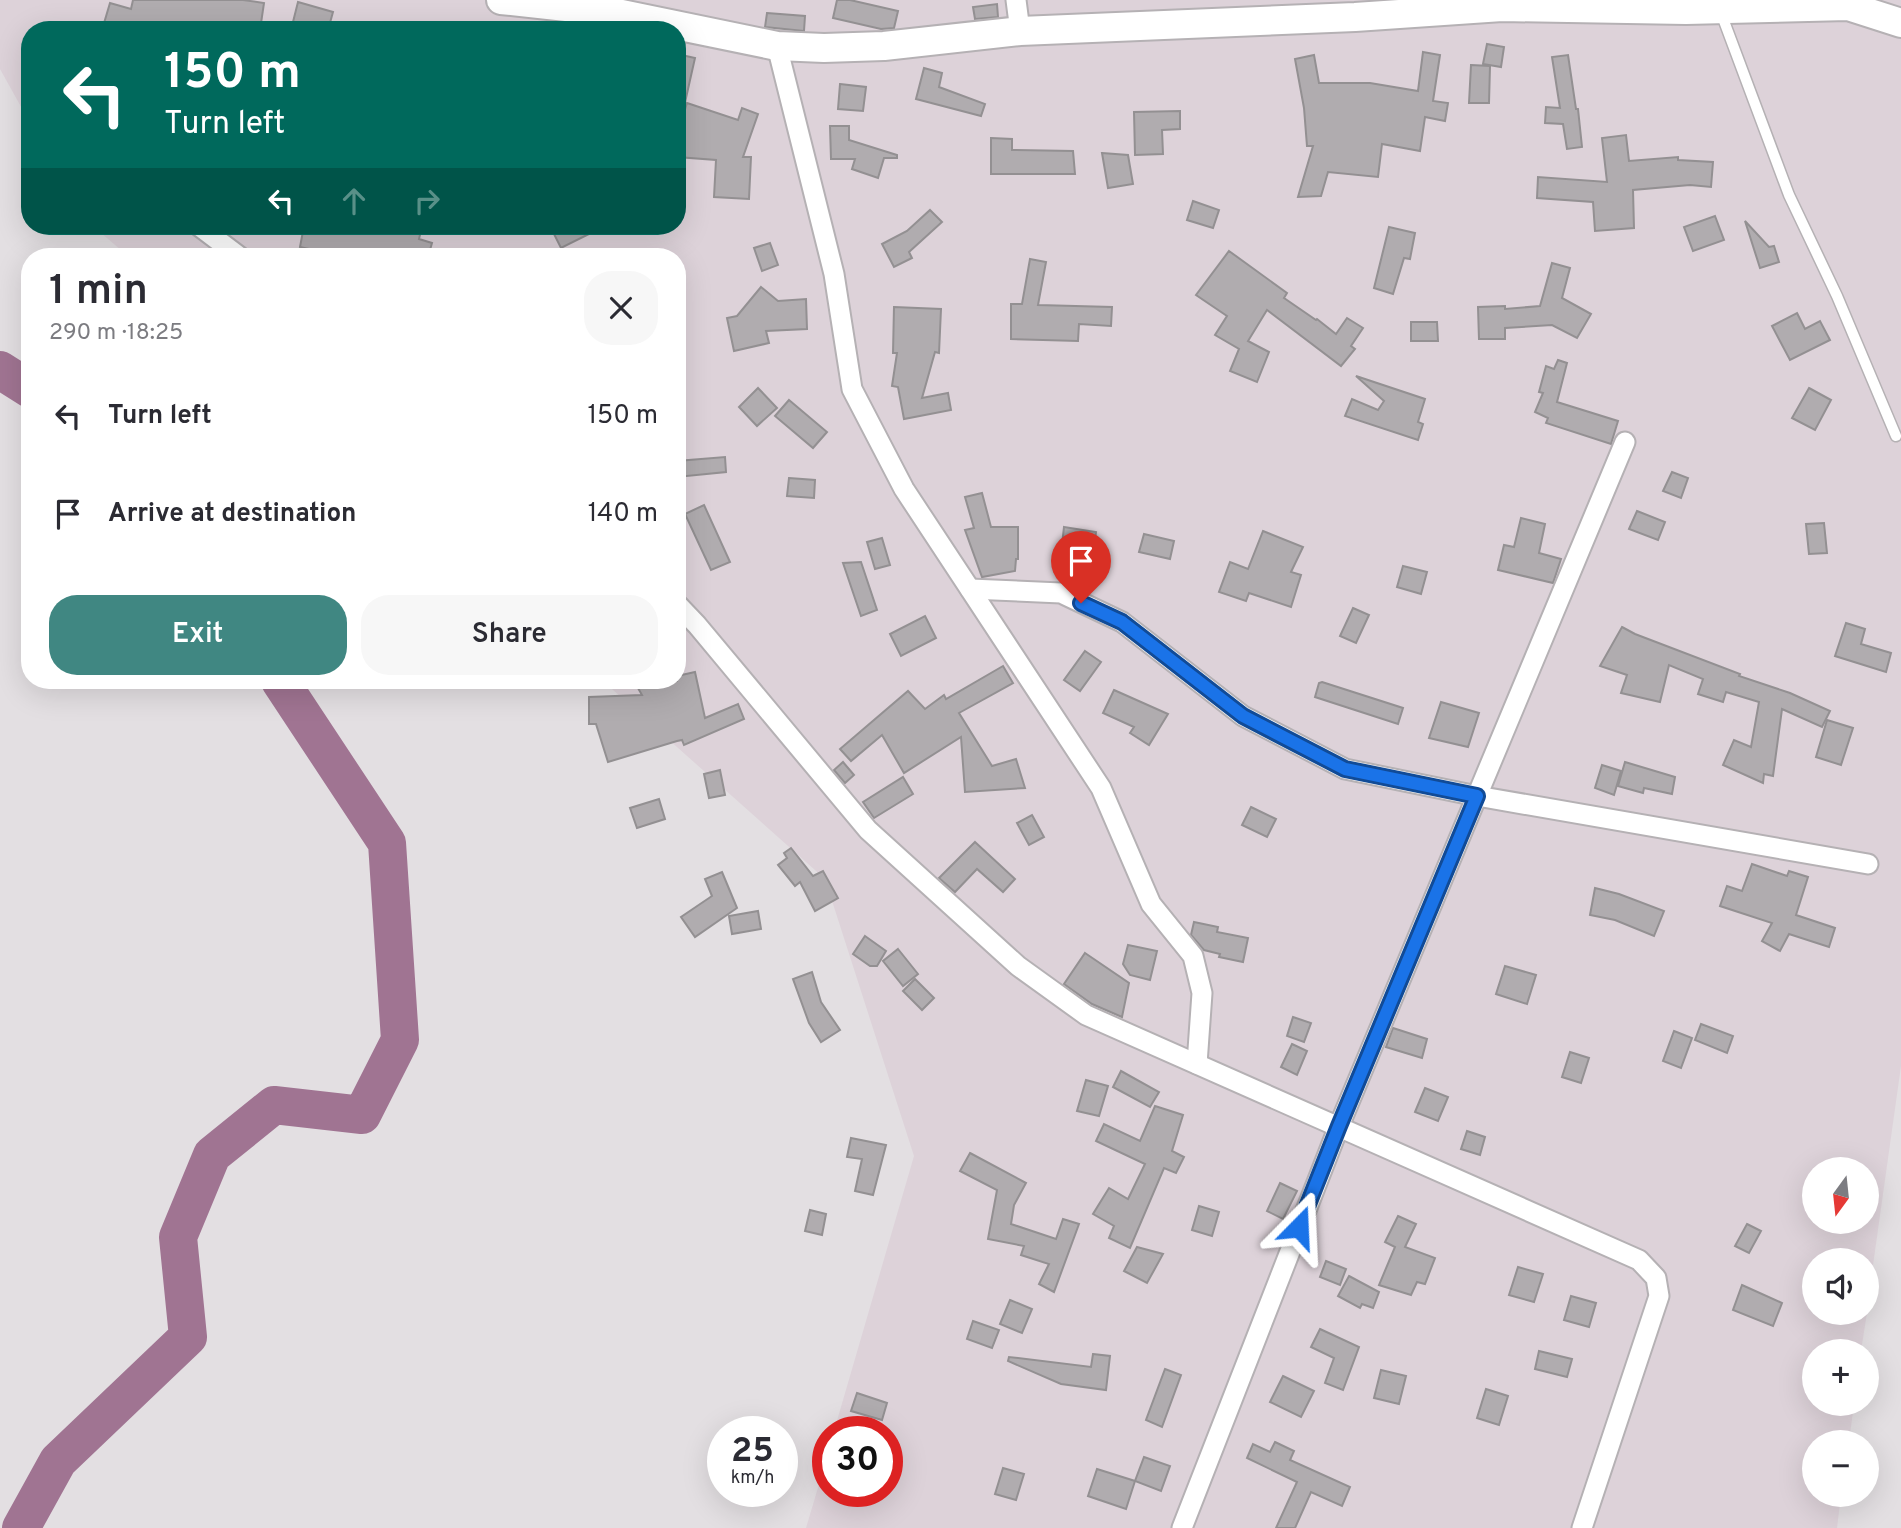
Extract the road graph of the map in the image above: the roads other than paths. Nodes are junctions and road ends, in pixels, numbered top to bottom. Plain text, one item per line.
1 (501, 0) edge
2 (1016, 0) edge
3 (1502, 4) edge
4 (1351, 8) edge
5 (1720, 8) junction
6 (656, 21) edge
7 (1901, 23) edge
8 (686, 27) edge
9 (1020, 32) junction
10 (777, 46) junction
11 (211, 235) edge
12 (228, 248) edge
13 (1896, 436) dead end
14 (1625, 442) dead end
15 (970, 589) junction
16 (686, 614) edge
17 (1477, 796) junction
18 (1868, 864) dead end
19 (1197, 1064) junction
20 (1339, 1126) junction
21 (1182, 1528) edge
22 (1582, 1528) edge

1 - 6 street
2 - 9 street
3 - 4 street
3 - 5 street
4 - 9 street
5 - 7 street
5 - 13 lane
8 - 10 street
9 - 10 street
10 - 15 street
11 - 12 street
14 - 17 street
15 - 17 street
15 - 19 street
16 - 19 street
17 - 18 street
17 - 20 street
19 - 20 street
20 - 21 street
20 - 22 street

